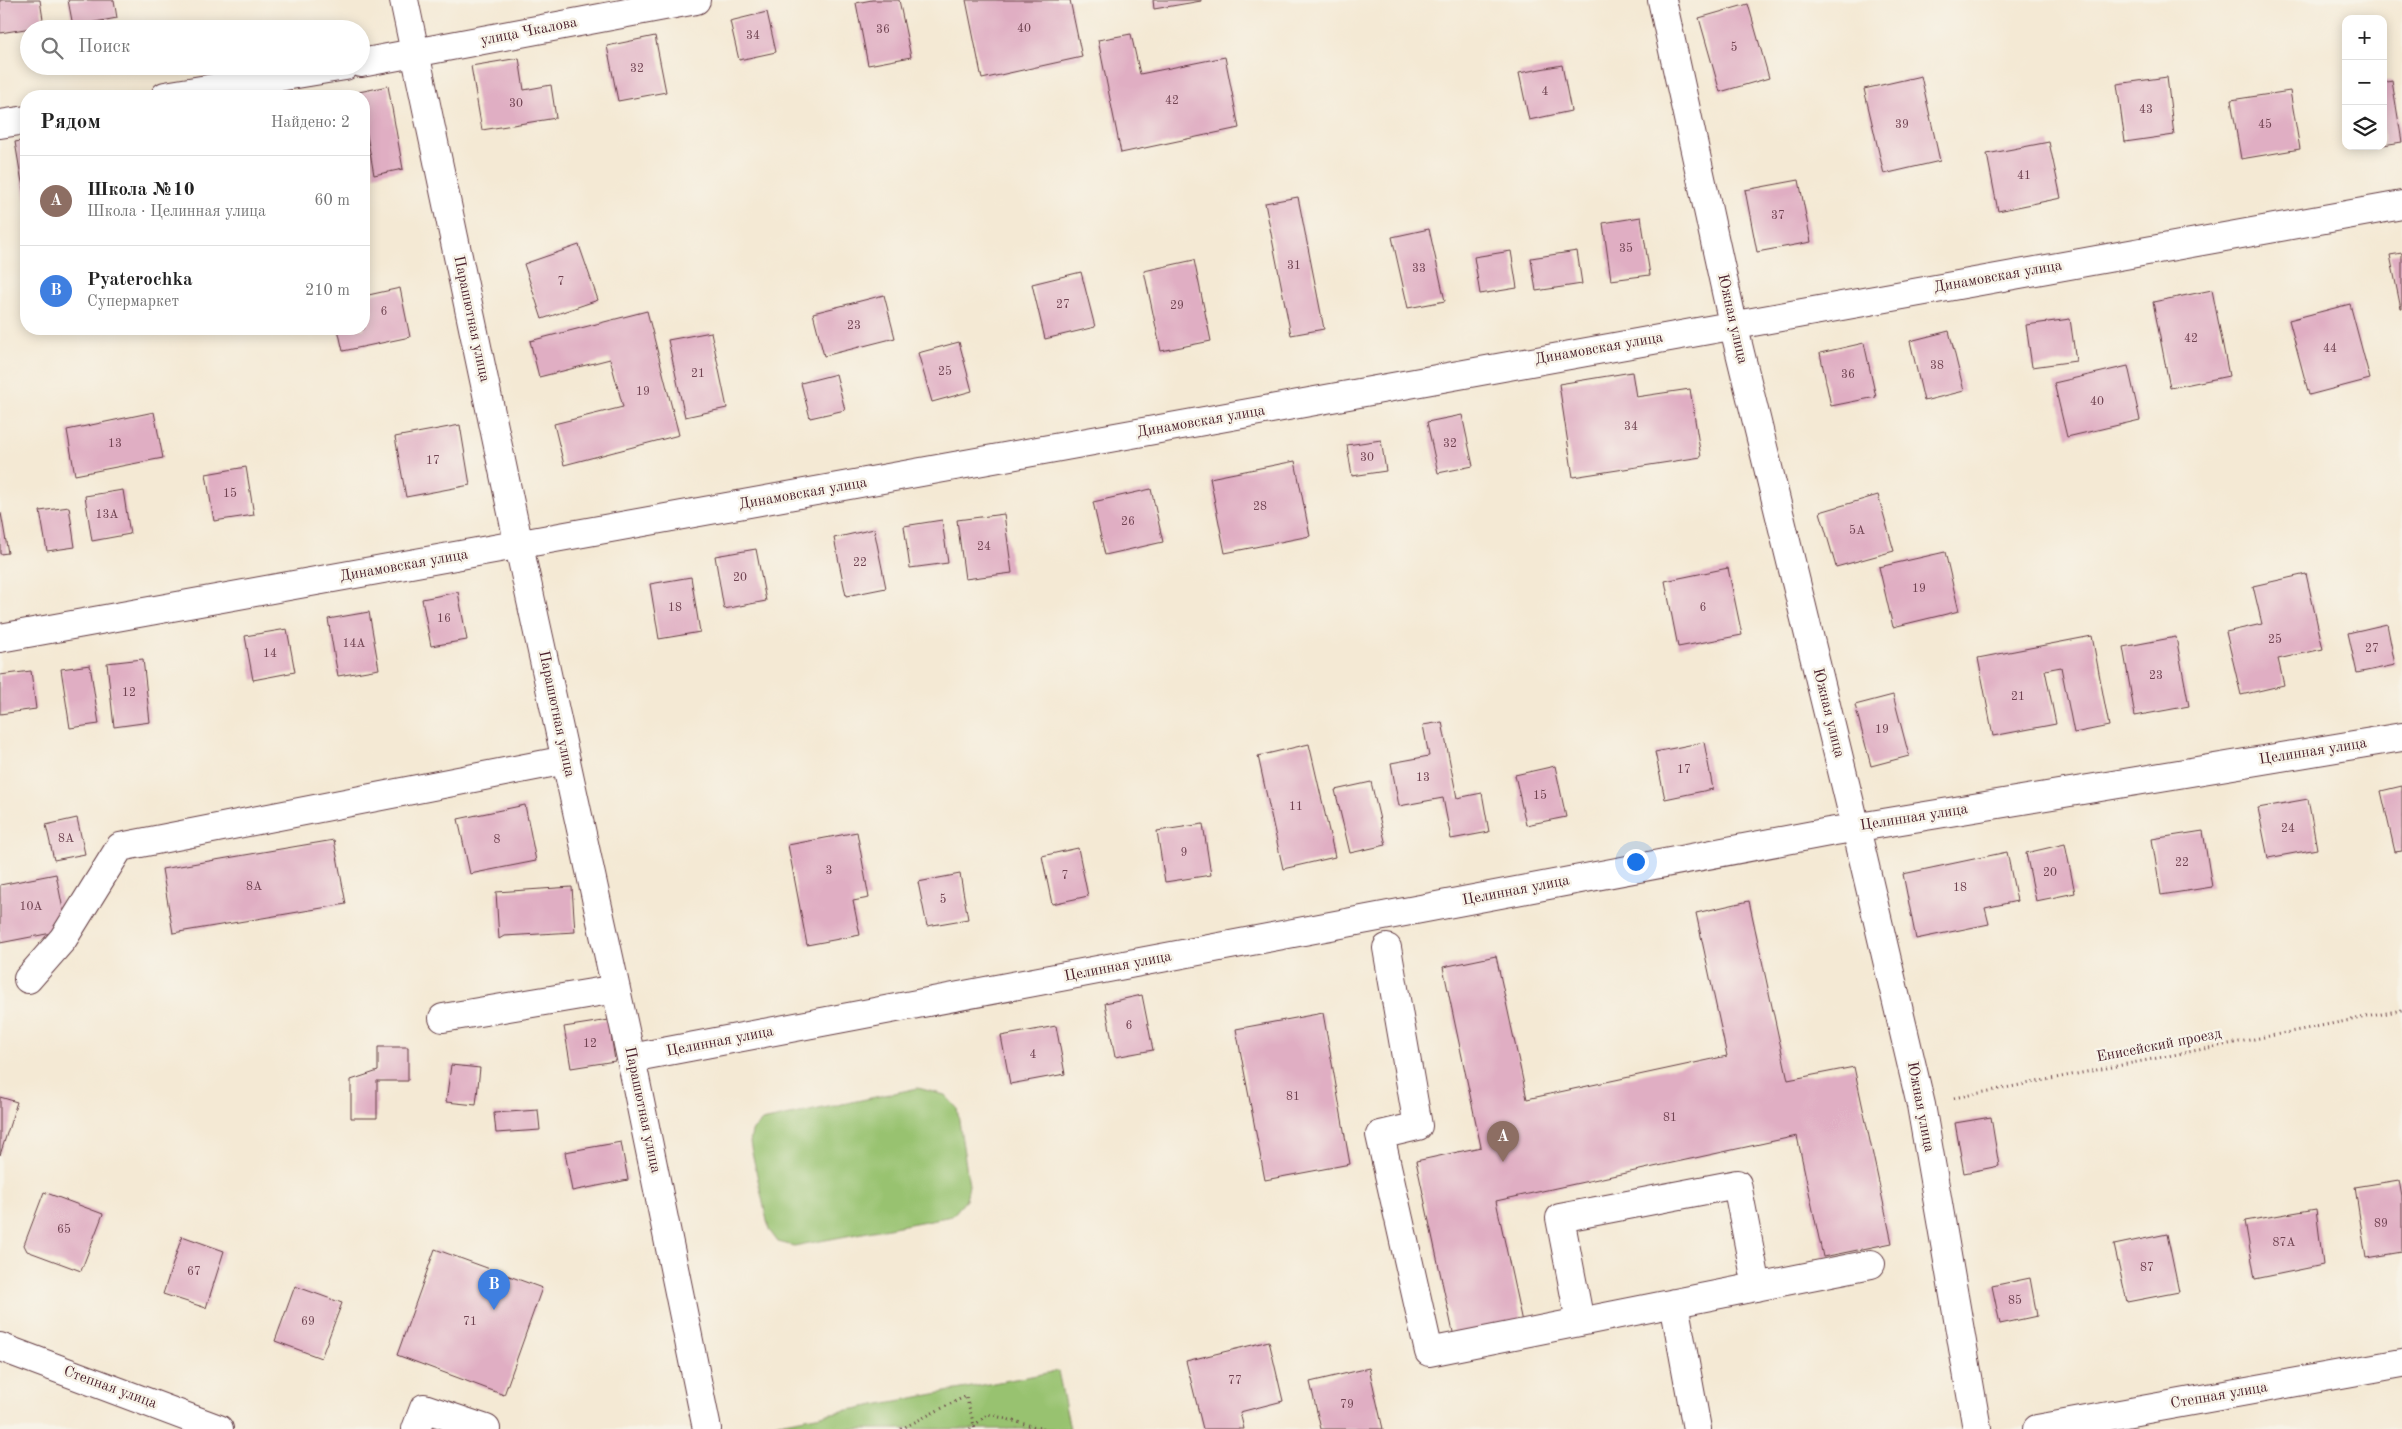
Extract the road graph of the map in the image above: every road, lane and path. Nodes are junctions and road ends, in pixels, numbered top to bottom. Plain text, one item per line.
1 (404, 0) edge
2 (696, 0) edge
3 (1662, 0) edge
4 (415, 54) junction
5 (370, 62) edge
6 (291, 75) edge
7 (201, 90) edge
8 (20, 121) edge
9 (0, 124) edge
10 (2402, 205) edge
11 (1732, 324) junction
12 (519, 546) junction
13 (0, 638) edge
14 (2402, 737) edge
15 (566, 760) junction
16 (1856, 828) junction
17 (1387, 948) dead end
18 (28, 980) dead end
19 (616, 988) junction
20 (2402, 1010) edge
21 (442, 1018) dead end
22 (631, 1058) junction
23 (1921, 1104) junction
24 (1871, 1264) dead end
25 (1757, 1287) junction
26 (1674, 1303) junction
27 (1580, 1322) junction
28 (0, 1347) edge
29 (2402, 1363) edge
30 (975, 1427) edge
31 (219, 1429) edge
32 (416, 1429) edge
33 (486, 1429) edge
34 (707, 1429) edge
35 (901, 1429) edge
36 (970, 1429) edge
37 (1043, 1429) edge
38 (1697, 1429) edge
39 (1977, 1429) edge
40 (2037, 1429) edge

1 - 4 street, Парашютная улица
2 - 4 street, улица Чкалова
3 - 11 street, Южная улица
4 - 5 street, улица Чкалова
4 - 12 street, Парашютная улица
6 - 7 street
8 - 9 street
10 - 11 street, Динамовская улица
11 - 12 street, Динамовская улица
11 - 16 street, Южная улица
12 - 13 street, Динамовская улица
12 - 15 street, Парашютная улица
14 - 16 street, Целинная улица
15 - 18 street
15 - 19 street, Парашютная улица
16 - 22 street, Целинная улица
16 - 23 street, Южная улица
17 - 27 street
19 - 21 street
19 - 22 street, Парашютная улица
20 - 23 path, Енисейский проезд
22 - 34 street, Парашютная улица
23 - 39 street, Южная улица
24 - 25 street
25 - 26 street
25 - 27 street
26 - 27 street
26 - 38 street
28 - 31 street, Степная улица
29 - 40 street, Степная улица
30 - 35 path
30 - 36 path
30 - 37 path
32 - 33 street

